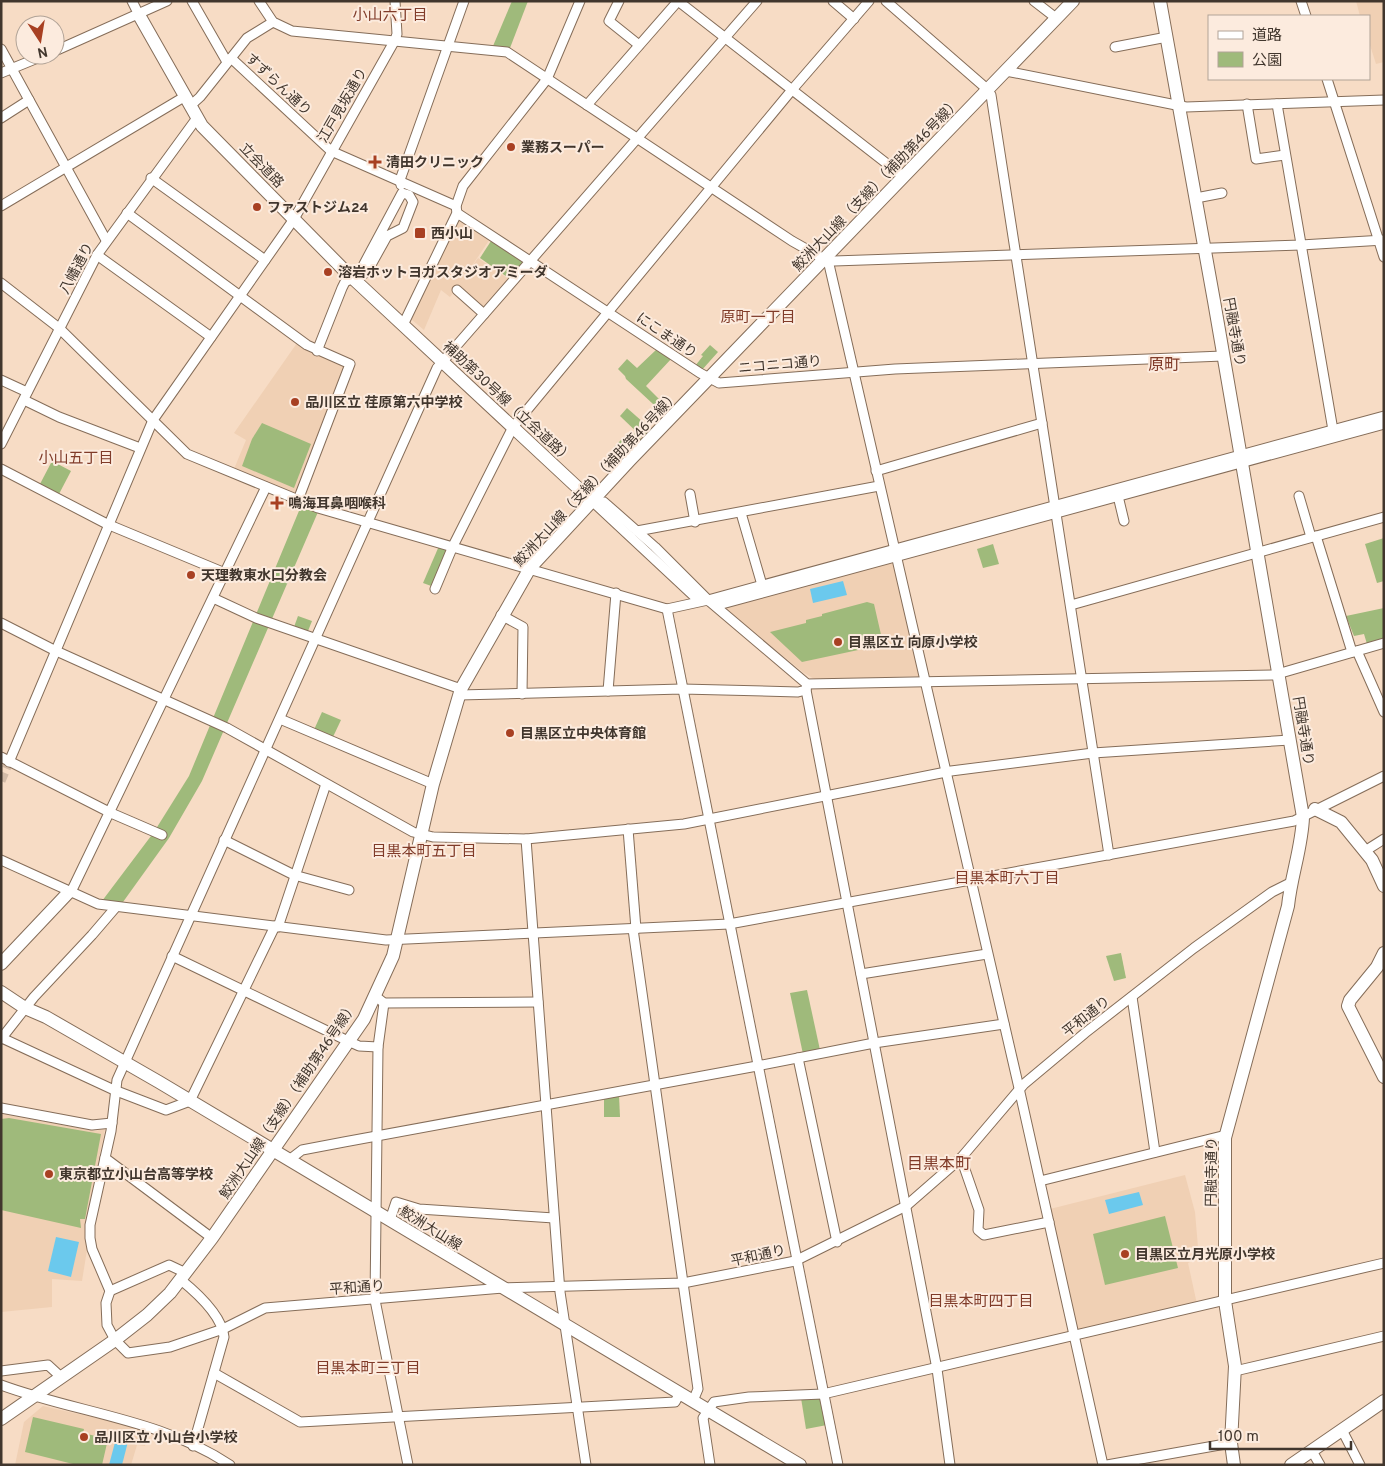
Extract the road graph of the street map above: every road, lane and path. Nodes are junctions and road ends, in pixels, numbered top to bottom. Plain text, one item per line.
1 (132, 1) edge
2 (166, 1) edge
3 (192, 1) edge
4 (259, 1) edge
5 (395, 1) edge
6 (464, 1) edge
7 (580, 1) edge
8 (619, 1) edge
9 (678, 1) edge
10 (757, 1) edge
11 (833, 1) edge
12 (869, 1) edge
13 (886, 1) edge
14 (1034, 1) edge
15 (1073, 1) edge
16 (1160, 1) edge
17 (1301, 1) edge
18 (139, 15) junction
19 (1306, 15) edge
20 (1056, 18) junction
21 (854, 19) junction
22 (273, 22) junction
23 (1167, 37) junction
24 (725, 38) junction
25 (395, 40) junction
26 (639, 45) junction
27 (65, 47) edge
28 (448, 47) junction
29 (1115, 47) dead end
30 (1, 49) edge
31 (229, 60) junction
32 (21, 65) edge
33 (12, 69) junction
34 (1006, 71) junction
35 (1, 73) edge
36 (547, 79) junction
37 (1327, 80) edge
38 (987, 89) junction
39 (791, 91) junction
40 (29, 100) junction
41 (1384, 100) edge
42 (1335, 101) junction
43 (187, 102) junction
44 (1247, 104) junction
45 (1277, 104) junction
46 (587, 105) junction
47 (1179, 106) junction
48 (1, 118) edge
49 (197, 118) junction
50 (637, 138) junction
51 (331, 152) junction
52 (1285, 154) junction
53 (66, 166) junction
54 (904, 177) junction
55 (152, 178) junction
56 (400, 180) junction
57 (712, 189) junction
58 (1222, 193) dead end
59 (402, 194) junction
60 (1196, 198) junction
61 (1, 206) edge
62 (456, 210) junction
63 (127, 213) junction
64 (294, 219) junction
65 (106, 240) junction
66 (1381, 241) edge
67 (1301, 245) junction
68 (1204, 248) junction
69 (97, 255) junction
70 (1016, 255) junction
71 (1384, 257) edge
72 (265, 260) junction
73 (826, 260) junction
74 (530, 262) junction
75 (357, 278) junction
76 (1, 283) edge
77 (457, 290) dead end
78 (239, 296) junction
79 (610, 312) junction
80 (484, 314) junction
81 (403, 324) junction
82 (60, 328) junction
83 (211, 337) junction
84 (317, 351) junction
85 (1223, 356) junction
86 (443, 362) junction
87 (1032, 363) junction
88 (853, 372) junction
89 (709, 379) junction
90 (1, 380) edge
91 (26, 396) junction
92 (1384, 416) edge
93 (153, 420) junction
94 (1042, 424) junction
95 (1384, 424) edge
96 (513, 427) junction
97 (1334, 434) junction
98 (1, 444) edge
99 (140, 448) junction
100 (1242, 459) junction
101 (1, 469) edge
102 (876, 471) junction
103 (880, 486) junction
104 (266, 487) junction
105 (690, 494) dead end
106 (1118, 496) junction
107 (1299, 496) dead end
108 (298, 500) junction
109 (592, 500) junction
110 (1055, 509) junction
111 (741, 513) junction
112 (1384, 517) edge
113 (1124, 521) dead end
114 (368, 522) junction
115 (695, 522) junction
116 (107, 524) junction
117 (637, 531) junction
118 (1314, 537) junction
119 (453, 546) junction
120 (895, 553) junction
121 (1257, 553) junction
122 (530, 568) junction
123 (225, 573) junction
124 (762, 585) junction
125 (435, 589) dead end
126 (616, 593) junction
127 (213, 598) junction
128 (708, 600) junction
129 (1071, 606) junction
130 (666, 609) junction
131 (501, 616) junction
132 (1, 623) edge
133 (315, 639) junction
134 (1384, 643) edge
135 (54, 650) junction
136 (1355, 651) junction
137 (400, 668) junction
138 (412, 672) dead end
139 (1279, 675) junction
140 (1082, 680) junction
141 (925, 682) junction
142 (806, 687) junction
143 (682, 690) junction
144 (608, 691) junction
145 (460, 692) junction
146 (522, 694) junction
147 (164, 700) junction
148 (1384, 712) edge
149 (280, 719) junction
150 (1290, 740) junction
151 (266, 749) junction
152 (1093, 753) junction
153 (5, 759) edge
154 (946, 772) junction
155 (1383, 776) edge
156 (326, 784) junction
157 (433, 784) junction
158 (826, 796) junction
159 (1315, 809) junction
160 (110, 813) junction
161 (1303, 818) junction
162 (708, 821) junction
163 (628, 829) junction
164 (423, 834) junction
165 (162, 835) dead end
166 (526, 839) junction
167 (1384, 839) edge
168 (224, 840) junction
169 (1365, 851) junction
170 (1109, 855) junction
171 (1, 860) edge
172 (294, 875) junction
173 (970, 880) junction
174 (1290, 883) junction
175 (1384, 886) edge
176 (349, 890) dead end
177 (70, 892) junction
178 (847, 902) junction
179 (116, 907) junction
180 (191, 914) junction
181 (729, 924) junction
182 (277, 926) junction
183 (635, 929) junction
184 (532, 934) junction
185 (397, 940) junction
186 (1384, 953) edge
187 (987, 954) junction
188 (172, 956) junction
189 (1, 964) edge
190 (861, 974) junction
191 (1, 984) edge
192 (242, 991) junction
193 (1, 992) edge
194 (1132, 997) junction
195 (379, 1000) junction
196 (538, 1002) junction
197 (27, 1005) junction
198 (1004, 1024) junction
199 (2, 1039) edge
200 (348, 1041) junction
201 (874, 1043) junction
202 (378, 1047) junction
203 (126, 1056) junction
204 (798, 1058) junction
205 (757, 1066) junction
206 (1384, 1077) edge
207 (655, 1085) junction
208 (1020, 1088) junction
209 (114, 1090) junction
210 (190, 1101) junction
211 (545, 1105) junction
212 (1, 1108) edge
213 (112, 1123) junction
214 (378, 1135) junction
215 (1226, 1135) junction
216 (272, 1150) junction
217 (1155, 1152) junction
218 (105, 1158) junction
219 (961, 1158) junction
220 (289, 1160) junction
221 (1040, 1181) junction
222 (906, 1206) junction
223 (376, 1211) junction
224 (554, 1218) junction
225 (390, 1220) junction
226 (1049, 1222) junction
227 (212, 1238) junction
228 (838, 1242) junction
229 (796, 1261) junction
230 (1384, 1263) edge
231 (184, 1276) junction
232 (683, 1283) junction
233 (559, 1285) junction
234 (503, 1288) junction
235 (110, 1291) junction
236 (375, 1300) junction
237 (1225, 1301) junction
238 (565, 1325) junction
239 (223, 1329) junction
240 (1075, 1336) junction
241 (1384, 1336) edge
242 (115, 1340) junction
243 (937, 1369) junction
244 (1, 1371) edge
245 (1235, 1371) junction
246 (214, 1373) junction
247 (61, 1377) junction
248 (1, 1385) edge
249 (680, 1393) junction
250 (823, 1394) junction
251 (33, 1397) junction
252 (693, 1401) junction
253 (1384, 1401) edge
254 (576, 1407) junction
255 (708, 1410) junction
256 (398, 1416) junction
257 (1, 1418) edge
258 (1342, 1430) junction
259 (1231, 1443) junction
260 (193, 1446) junction
261 (1312, 1451) junction
262 (230, 1465) edge
263 (408, 1465) edge
264 (586, 1465) edge
265 (710, 1465) edge
266 (800, 1465) edge
267 (838, 1465) edge
268 (950, 1465) edge
269 (1105, 1465) edge
270 (1234, 1465) edge
271 (1291, 1465) edge
272 (1320, 1465) edge
273 (1360, 1465) edge

1 - 18 street, 立会道路
2 - 18 street
3 - 31 street, すずらん通り
4 - 22 street
5 - 25 street, 江戸見坂通り
6 - 28 street
7 - 36 street
8 - 26 street
9 - 24 street
9 - 26 street
10 - 24 street
11 - 21 street
12 - 21 street
13 - 38 street
14 - 20 street
15 - 20 main road, 鮫洲大山線（支線）（補助第46号線）
16 - 23 main road, 円融寺通り
17 - 19 street
18 - 27 street
18 - 43 main road, 立会道路
20 - 34 main road, 鮫洲大山線（支線）（補助第46号線）
21 - 39 street
22 - 25 street
22 - 31 street
23 - 29 street
23 - 47 main road, 円融寺通り
24 - 39 street
24 - 50 street
25 - 28 street
25 - 51 street, 江戸見坂通り
26 - 46 street
28 - 36 street
28 - 56 street
30 - 33 street
31 - 43 street
31 - 51 street, すずらん通り
32 - 33 street
33 - 35 street
33 - 40 street
34 - 38 main road, 鮫洲大山線（支線）（補助第46号線）
34 - 47 street
36 - 46 street
36 - 62 street
37 - 42 street
38 - 54 main road, 鮫洲大山線（支線）（補助第46号線）
38 - 70 street
39 - 54 street
39 - 57 street
40 - 48 street
40 - 53 street
41 - 42 street
42 - 45 street
42 - 66 street
43 - 49 main road, 立会道路
43 - 53 street
44 - 45 street
44 - 47 street
44 - 52 street
45 - 52 street
46 - 50 street
47 - 60 main road, 円融寺通り
49 - 55 street, 八幡通り
49 - 64 main road, 立会道路
50 - 57 street
50 - 74 street
51 - 56 street, にこま通り
51 - 64 street, 江戸見坂通り
52 - 67 street
53 - 61 street
53 - 65 street
54 - 73 main road, 鮫洲大山線（支線）（補助第46号線）
55 - 63 street, 八幡通り
55 - 72 street
56 - 59 street
56 - 62 street, にこま通り
57 - 73 street
57 - 79 street
58 - 60 street
59 - 75 street
59 - 75 street
60 - 68 main road, 円融寺通り
62 - 74 street, にこま通り
62 - 81 street
63 - 65 street, 八幡通り
63 - 78 street
64 - 72 street, 江戸見坂通り
64 - 75 main road, 立会道路
65 - 69 street, 八幡通り
66 - 67 street
66 - 71 street
67 - 68 street
67 - 97 street
68 - 70 street
68 - 85 main road, 円融寺通り
69 - 82 street, 八幡通り
69 - 83 street
70 - 73 street
70 - 87 street
72 - 78 street, 江戸見坂通り
73 - 88 street
73 - 89 main road, 鮫洲大山線（支線）（補助第46号線）
74 - 79 street, にこま通り
74 - 80 street
75 - 81 main road, 立会道路
75 - 84 street
76 - 82 street
77 - 80 street
78 - 83 street, 江戸見坂通り
78 - 84 street
79 - 89 street, にこま通り
79 - 96 street
80 - 86 street
81 - 86 main road, 補助第30号線（立会道路）
82 - 91 street, 八幡通り
82 - 93 street
83 - 93 street, 江戸見坂通り
84 - 108 street
85 - 87 street, ニコニコ通り
85 - 100 main road, 円融寺通り
86 - 96 main road, 補助第30号線（立会道路）
86 - 114 street
87 - 88 street, ニコニコ通り
87 - 94 street
88 - 89 street, ニコニコ通り
88 - 102 street
89 - 109 main road, 鮫洲大山線（支線）（補助第46号線）
90 - 91 street
91 - 98 street, 八幡通り
91 - 99 street
92 - 97 street
93 - 99 street, 江戸見坂通り
93 - 104 street
94 - 102 street
94 - 110 street
95 - 97 street
96 - 109 main road, 補助第30号線（立会道路）
96 - 119 street
97 - 100 street
99 - 116 street, 江戸見坂通り
100 - 106 street
100 - 110 street
100 - 121 main road, 円融寺通り
101 - 116 street
102 - 103 street
103 - 111 street
103 - 120 street
104 - 108 street
104 - 123 street
105 - 115 street
106 - 110 street
106 - 113 street
107 - 118 street
108 - 114 street
109 - 117 street
109 - 122 main road, 鮫洲大山線（支線）（補助第46号線）
109 - 128 street
110 - 120 street
110 - 129 street
111 - 115 street
111 - 124 street
112 - 118 street
114 - 119 street
114 - 133 street
115 - 117 street
116 - 123 street
116 - 135 street, 江戸見坂通り
117 - 128 street
118 - 121 street
118 - 136 street
119 - 122 street
119 - 125 street
120 - 124 street
120 - 128 street
120 - 141 street
121 - 129 street
121 - 139 main road, 円融寺通り
122 - 126 street
122 - 131 main road, 鮫洲大山線（支線）（補助第46号線）
123 - 127 street
124 - 128 street
126 - 130 street
126 - 144 street
127 - 133 street
127 - 147 street
128 - 130 street
128 - 142 street
129 - 140 street
130 - 143 street
131 - 145 main road, 鮫洲大山線（支線）（補助第46号線）
131 - 146 street
132 - 135 street
133 - 137 street
133 - 149 street
134 - 136 street
135 - 147 street
135 - 153 street, 江戸見坂通り
136 - 139 street
136 - 148 street
137 - 138 street
137 - 145 street
139 - 140 street
139 - 150 main road, 円融寺通り
140 - 141 street
140 - 152 street
141 - 142 street
141 - 154 street
142 - 143 street
142 - 158 street
143 - 144 street
143 - 162 street
144 - 146 street
145 - 146 street
145 - 157 main road, 鮫洲大山線（支線）（補助第46号線）
147 - 151 street
147 - 160 street
149 - 151 street
149 - 157 street
150 - 152 street
150 - 161 main road, 円融寺通り
151 - 156 street
151 - 168 street
152 - 154 street
152 - 170 street
153 - 160 street
154 - 158 street
154 - 173 street
155 - 159 street
156 - 164 street
156 - 172 street
157 - 164 main road, 鮫洲大山線（支線）（補助第46号線）
158 - 162 street
158 - 178 street
159 - 161 street
159 - 169 main road
160 - 165 street
160 - 177 street
161 - 170 street
161 - 174 main road, 円融寺通り
162 - 163 street
162 - 181 street
163 - 166 street
163 - 183 street
164 - 166 street
164 - 185 main road, 鮫洲大山線（支線）（補助第46号線）
166 - 184 street
167 - 169 street
168 - 172 street
168 - 180 street
169 - 175 main road
170 - 173 street
171 - 177 street
172 - 176 street
172 - 182 street
173 - 178 street
173 - 187 street
174 - 194 street, 平和通り
174 - 215 main road, 円融寺通り
177 - 179 street
177 - 189 main road
178 - 181 street
178 - 190 street
179 - 180 street
179 - 197 street
180 - 182 street
180 - 188 street
181 - 183 street
181 - 205 street
182 - 185 street
182 - 192 street
183 - 184 street
183 - 207 street
184 - 185 street
184 - 196 street
185 - 195 main road, 鮫洲大山線（支線）（補助第46号線）
186 - 206 main road
187 - 190 street
187 - 198 street
188 - 192 street
188 - 203 street
190 - 201 street
191 - 197 main road, 鮫洲大山線
192 - 200 street
192 - 210 street
193 - 197 main road, 鮫洲大山線
194 - 208 street, 平和通り
194 - 217 street
195 - 196 street
195 - 200 main road, 鮫洲大山線（支線）（補助第46号線）
195 - 202 street
196 - 211 street
197 - 199 street
197 - 203 main road, 鮫洲大山線
198 - 201 street
198 - 208 street
199 - 209 street
200 - 202 street
200 - 216 main road, 鮫洲大山線（支線）（補助第46号線）
201 - 204 street
201 - 222 street
202 - 214 street
203 - 209 street
203 - 210 main road, 鮫洲大山線
204 - 205 street
204 - 228 street
205 - 207 street
205 - 229 street
207 - 211 street
207 - 232 street
208 - 219 street, 平和通り
208 - 221 street
209 - 210 street
209 - 213 street
210 - 216 main road, 鮫洲大山線
211 - 214 street
211 - 224 street
212 - 213 street
213 - 218 street
214 - 220 street
214 - 223 street
215 - 217 street
215 - 237 main road, 円融寺通り
216 - 220 main road, 鮫洲大山線
216 - 227 main road, 鮫洲大山線（支線）（補助第46号線）
217 - 221 street
218 - 227 street
218 - 235 street
219 - 222 street, 平和通り
219 - 226 street
220 - 223 main road, 鮫洲大山線
221 - 226 street
222 - 228 street, 平和通り
222 - 243 street
223 - 225 main road, 鮫洲大山線
223 - 236 street
224 - 225 street
224 - 233 street
225 - 234 main road, 鮫洲大山線
226 - 240 street
227 - 231 main road, 鮫洲大山線（支線）（補助第46号線）
228 - 229 street, 平和通り
229 - 232 street, 平和通り
229 - 250 street
230 - 237 street
231 - 235 street
231 - 239 street
231 - 242 main road, 鮫洲大山線（支線）（補助第46号線）
232 - 233 street, 平和通り
232 - 252 street
233 - 234 street, 平和通り
233 - 238 street
234 - 236 street, 平和通り
234 - 238 main road, 鮫洲大山線
235 - 242 street
236 - 239 street, 平和通り
236 - 256 street
237 - 240 street
237 - 245 main road, 円融寺通り
238 - 249 main road, 鮫洲大山線
238 - 254 street
239 - 242 street, 平和通り
239 - 246 street
240 - 243 street
240 - 269 street
241 - 245 street
242 - 247 main road, 鮫洲大山線（支線）（補助第46号線）
243 - 250 street
243 - 268 street
244 - 247 street
245 - 259 main road, 円融寺通り
246 - 256 street
246 - 260 street
247 - 251 main road, 鮫洲大山線（支線）（補助第46号線）
248 - 251 street
249 - 252 main road, 鮫洲大山線
249 - 254 street
250 - 255 street
250 - 267 street
251 - 257 main road, 鮫洲大山線（支線）（補助第46号線）
251 - 260 street
252 - 255 main road, 鮫洲大山線
253 - 258 main road
254 - 256 street
254 - 264 street
255 - 265 street
255 - 266 main road, 鮫洲大山線
256 - 263 street
258 - 261 main road
258 - 273 street
259 - 269 street
259 - 270 main road, 円融寺通り
260 - 262 street
261 - 271 main road
261 - 272 street

